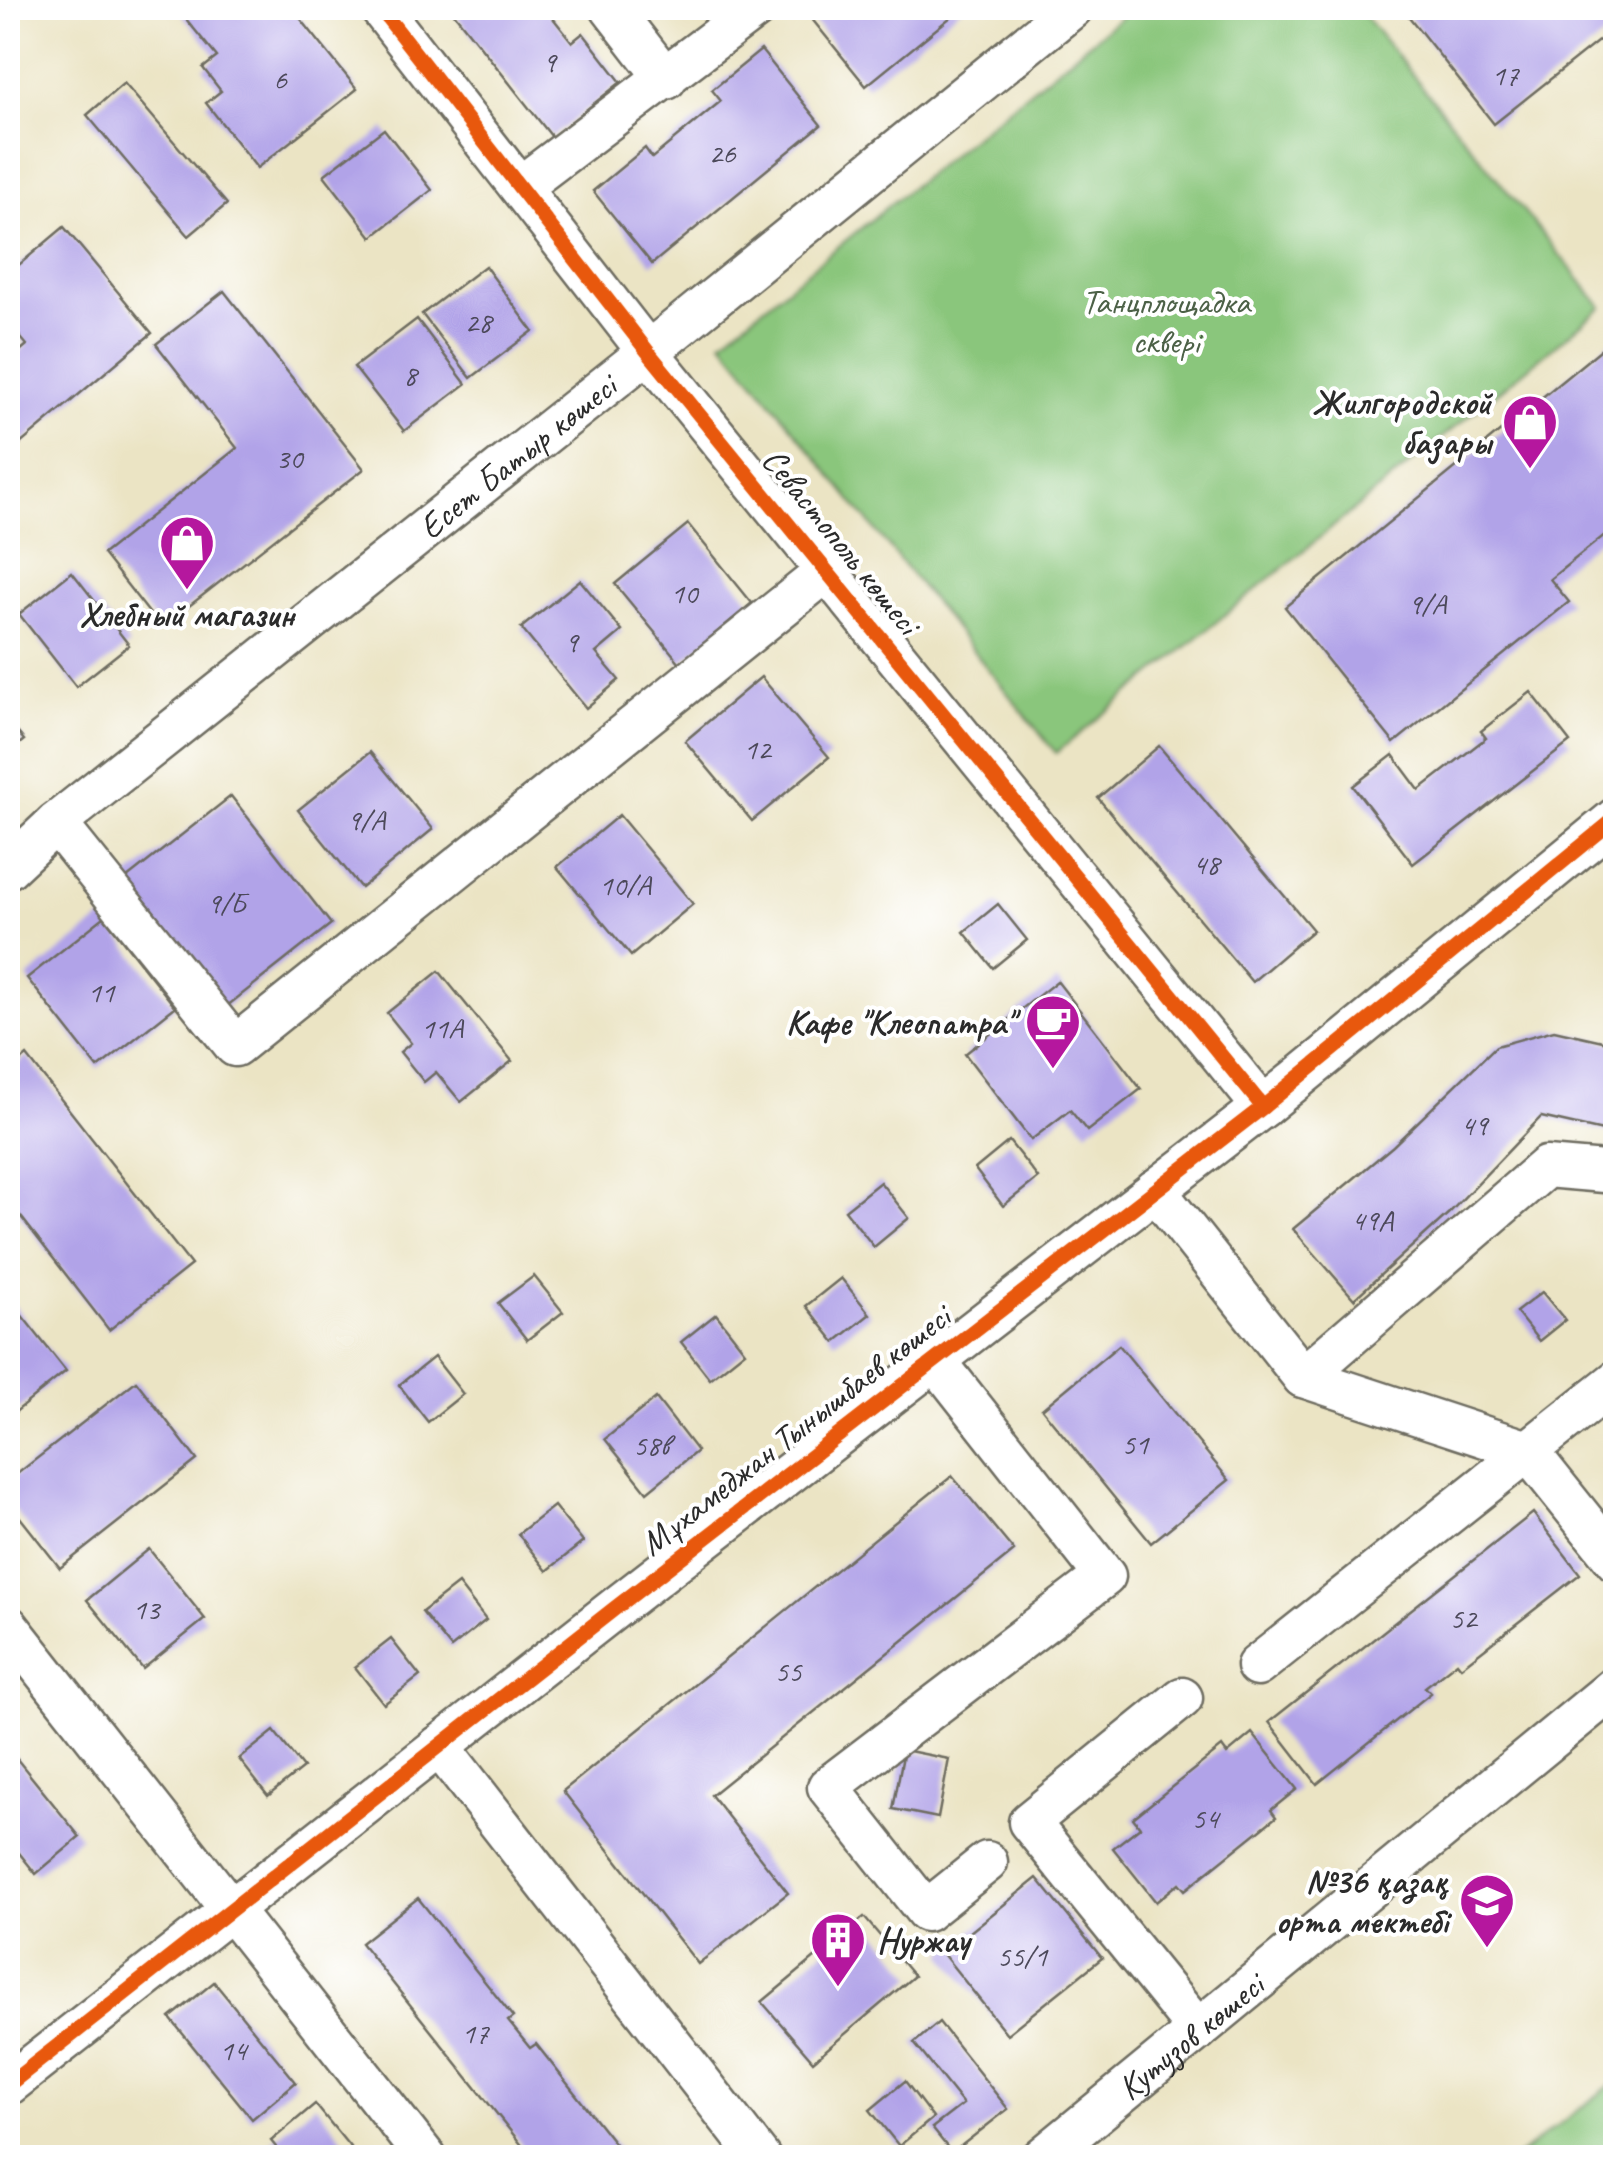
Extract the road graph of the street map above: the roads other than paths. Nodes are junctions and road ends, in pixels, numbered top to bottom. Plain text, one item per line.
1 (380, 8) edge
2 (611, 8) edge
3 (756, 8) edge
4 (1072, 8) edge
5 (666, 79) junction
6 (520, 187) junction
7 (648, 352) junction
8 (826, 572) junction
9 (1616, 818) edge
10 (56, 823) junction
11 (8, 868) edge
12 (1263, 1107) junction
13 (1616, 1173) edge
14 (1155, 1190) junction
15 (935, 1360) junction
16 (1303, 1377) junction
17 (1616, 1381) edge
18 (1528, 1451) junction
19 (1616, 1561) edge
20 (10, 1636) edge
21 (1256, 1666) dead end
22 (1616, 1686) edge
23 (1182, 1698) dead end
24 (438, 1746) junction
25 (986, 1862) dead end
26 (229, 1911) junction
27 (1198, 2030) junction
28 (8, 2085) edge
29 (426, 2158) edge
30 (760, 2158) edge
31 (1042, 2158) edge

1 - 6 street, Севастополь көшесі
2 - 5 street
3 - 5 street
4 - 7 street, Есет Батыр көшесі
5 - 6 street
6 - 7 street, Севастополь көшесі
7 - 8 street, Севастополь көшесі
7 - 10 street, Есет Батыр көшесі
8 - 10 street
8 - 12 street, Севастополь көшесі
9 - 12 street, Мұхамеджан Тынышбаев көшесі
10 - 11 street, Есет Батыр көшесі
12 - 14 street, Мұхамеджан Тынышбаев көшесі
13 - 16 street
14 - 15 street, Мұхамеджан Тынышбаев көшесі
14 - 16 street
15 - 24 street, Мұхамеджан Тынышбаев көшесі
15 - 25 street
16 - 18 street
17 - 18 street
18 - 19 street
18 - 21 street
20 - 26 street
22 - 27 street, Кутузов көшесі
23 - 27 street
24 - 26 street, Мұхамеджан Тынышбаев көшесі
24 - 30 street
26 - 28 street, Мұхамеджан Тынышбаев көшесі
26 - 29 street
27 - 31 street, Кутузов көшесі

